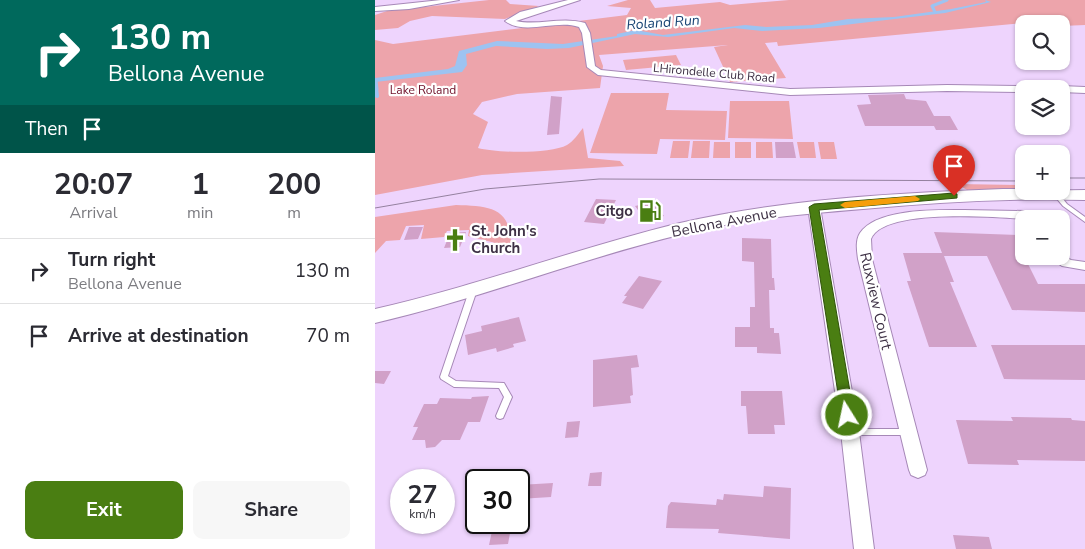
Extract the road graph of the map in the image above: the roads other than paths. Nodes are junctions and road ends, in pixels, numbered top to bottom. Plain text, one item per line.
1 (455, 0) edge
2 (575, 0) edge
3 (375, 9) edge
4 (1015, 89) edge
5 (1070, 89) edge
6 (1085, 90) edge
7 (1012, 193) junction
8 (1015, 193) edge
9 (1070, 194) edge
10 (1085, 195) edge
11 (1061, 200) edge
12 (814, 207) junction
13 (1021, 210) edge
14 (1015, 217) edge
15 (1085, 220) edge
16 (1070, 264) edge
17 (1085, 266) edge
18 (472, 293) junction
19 (375, 316) edge
20 (500, 416) dead end
21 (850, 432) junction
22 (908, 432) junction
23 (918, 470) dead end
24 (864, 549) edge

1 - 3 street
2 - 4 street, LHirondelle Club Road
5 - 6 street
7 - 8 main road, Bellona Avenue
7 - 12 main road, Bellona Avenue
7 - 13 street, Ruxview Court
9 - 10 main road, Bellona Avenue
11 - 15 lane
12 - 18 main road, Bellona Avenue
12 - 21 street
14 - 22 street, Ruxview Court
16 - 17 street
18 - 19 main road, Bellona Avenue
18 - 20 lane
21 - 22 lane
21 - 24 street
22 - 23 street, Ruxview Court

